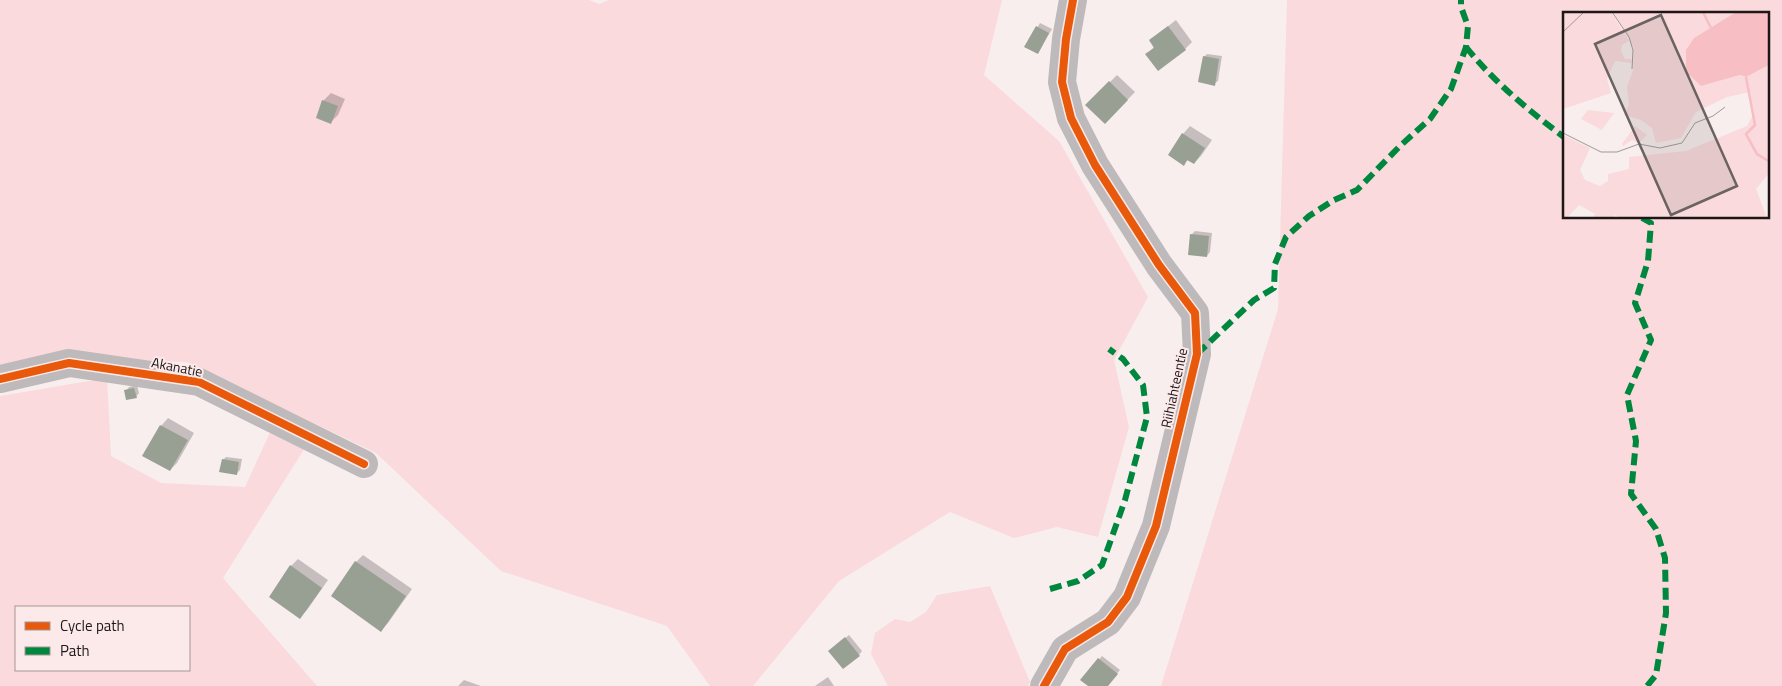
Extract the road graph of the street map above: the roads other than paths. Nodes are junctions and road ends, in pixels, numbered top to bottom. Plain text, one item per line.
1 (1073, 0) edge
2 (0, 379) edge
3 (364, 464) dead end
4 (1044, 686) edge

1 - 4 street, Riihiahteentie
2 - 3 street, Akanatie

